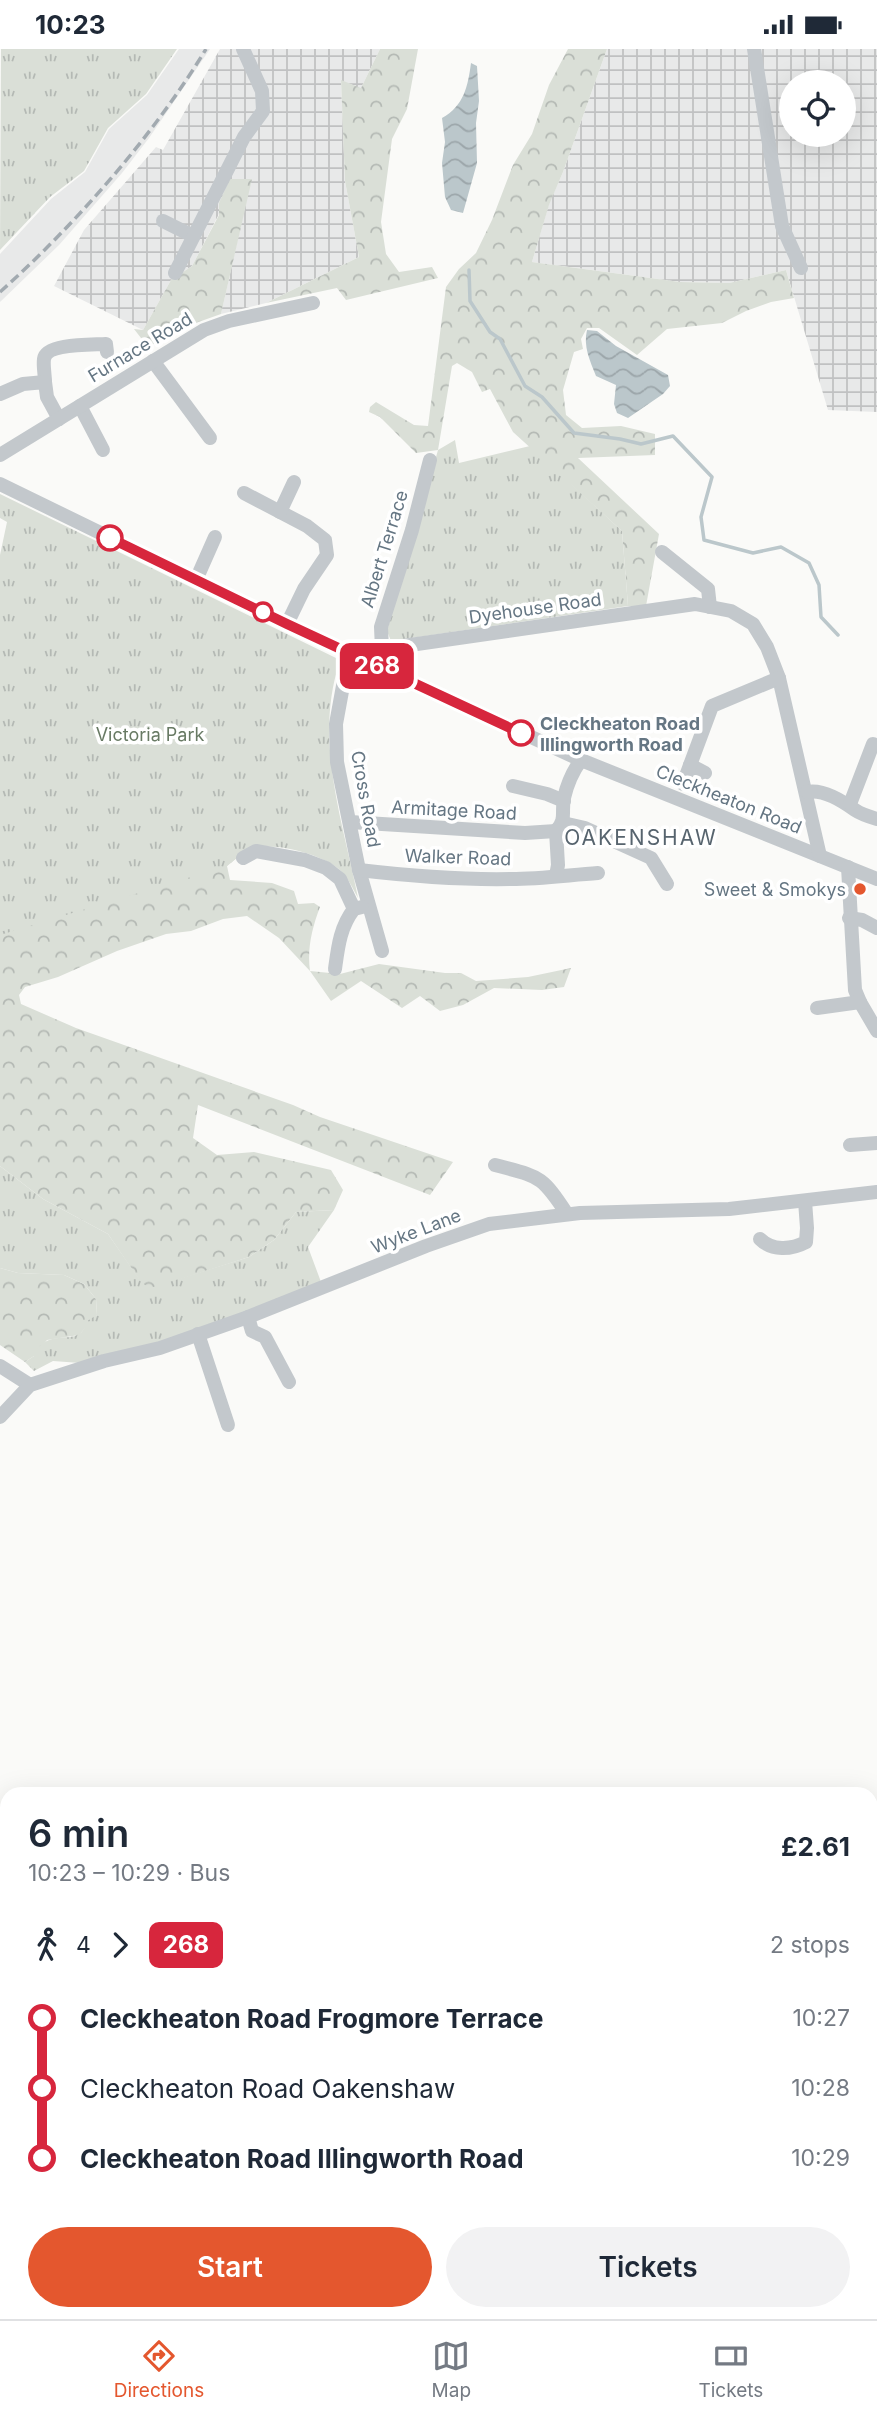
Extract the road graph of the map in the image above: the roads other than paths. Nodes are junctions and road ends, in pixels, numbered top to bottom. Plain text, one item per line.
1 (243, 49) edge
2 (754, 49) edge
3 (163, 221) dead end
4 (193, 236) junction
5 (801, 268) dead end
6 (175, 272) dead end
7 (313, 303) dead end
8 (107, 352) dead end
9 (153, 361) junction
10 (45, 381) junction
11 (0, 394) edge
12 (80, 406) junction
13 (58, 419) junction
14 (210, 437) dead end
15 (103, 450) dead end
16 (0, 455) edge
17 (430, 460) dead end
18 (294, 482) dead end
19 (0, 484) edge
20 (244, 493) dead end
21 (280, 512) junction
22 (215, 537) dead end
23 (663, 552) dead end
24 (196, 580) junction
25 (710, 607) junction
26 (287, 624) junction
27 (382, 649) junction
28 (349, 653) junction
29 (374, 665) junction
30 (779, 678) junction
31 (873, 744) dead end
32 (581, 760) junction
33 (690, 765) junction
34 (705, 772) dead end
35 (683, 784) dead end
36 (513, 786) dead end
37 (807, 793) junction
38 (564, 801) junction
39 (850, 804) junction
40 (877, 818) edge
41 (350, 822) junction
42 (559, 827) junction
43 (820, 856) junction
44 (243, 858) dead end
45 (848, 867) junction
46 (359, 870) junction
47 (598, 873) dead end
48 (556, 876) junction
49 (876, 878) edge
50 (667, 884) dead end
51 (371, 906) junction
52 (354, 909) junction
53 (849, 918) junction
54 (877, 928) edge
55 (382, 951) dead end
56 (335, 969) dead end
57 (860, 1002) junction
58 (817, 1008) dead end
59 (877, 1031) edge
60 (877, 1143) edge
61 (850, 1145) dead end
62 (495, 1165) dead end
63 (877, 1192) edge
64 (805, 1201) junction
65 (567, 1214) junction
66 (760, 1239) dead end
67 (248, 1317) junction
68 (198, 1334) junction
69 (0, 1366) edge
70 (289, 1382) dead end
71 (30, 1385) junction
72 (0, 1417) edge
73 (228, 1425) dead end

1 - 4 street
2 - 5 street
3 - 4 street
4 - 6 street
7 - 9 street, Furnace Road
8 - 10 street
9 - 12 street, Furnace Road
9 - 14 street
10 - 11 street
10 - 13 street
12 - 13 street, Furnace Road
12 - 15 street
13 - 16 street, Furnace Road
17 - 27 street, Albert Terrace
18 - 21 street
19 - 24 street, Cleckheaton Road
20 - 21 street
21 - 26 street
22 - 24 street
23 - 25 street
24 - 26 street, Cleckheaton Road
25 - 27 street, Dyehouse Road
25 - 30 street, Dyehouse Road
26 - 28 street, Cleckheaton Road
27 - 29 street
28 - 29 street, Cleckheaton Road
28 - 41 street, Cross Road
29 - 32 street, Cleckheaton Road
30 - 33 street
30 - 37 street, Dyehouse Road
31 - 39 street
32 - 38 street
32 - 43 street, Cleckheaton Road
33 - 34 street
33 - 35 street
36 - 38 street
37 - 39 street
37 - 43 street, Dyehouse Road
38 - 42 street
39 - 40 street
41 - 42 street, Armitage Road
41 - 46 street, Cross Road
42 - 48 street
42 - 50 street
43 - 45 street, Cleckheaton Road
44 - 52 street
45 - 49 street, Cleckheaton Road
45 - 53 street
46 - 48 street, Walker Road
46 - 51 street, Cross Road
47 - 48 street, Walker Road
51 - 52 street
51 - 55 street, Cross Road
52 - 56 street
53 - 54 street
53 - 57 street
57 - 58 street
57 - 59 street
60 - 61 street
62 - 65 street
63 - 64 street, Wyke Lane
64 - 65 street, Wyke Lane
64 - 66 street
65 - 67 street, Wyke Lane
67 - 68 street, Wyke Lane
67 - 70 street
68 - 71 street, Wyke Lane
68 - 73 street
69 - 71 street
71 - 72 street, Wyke Lane

